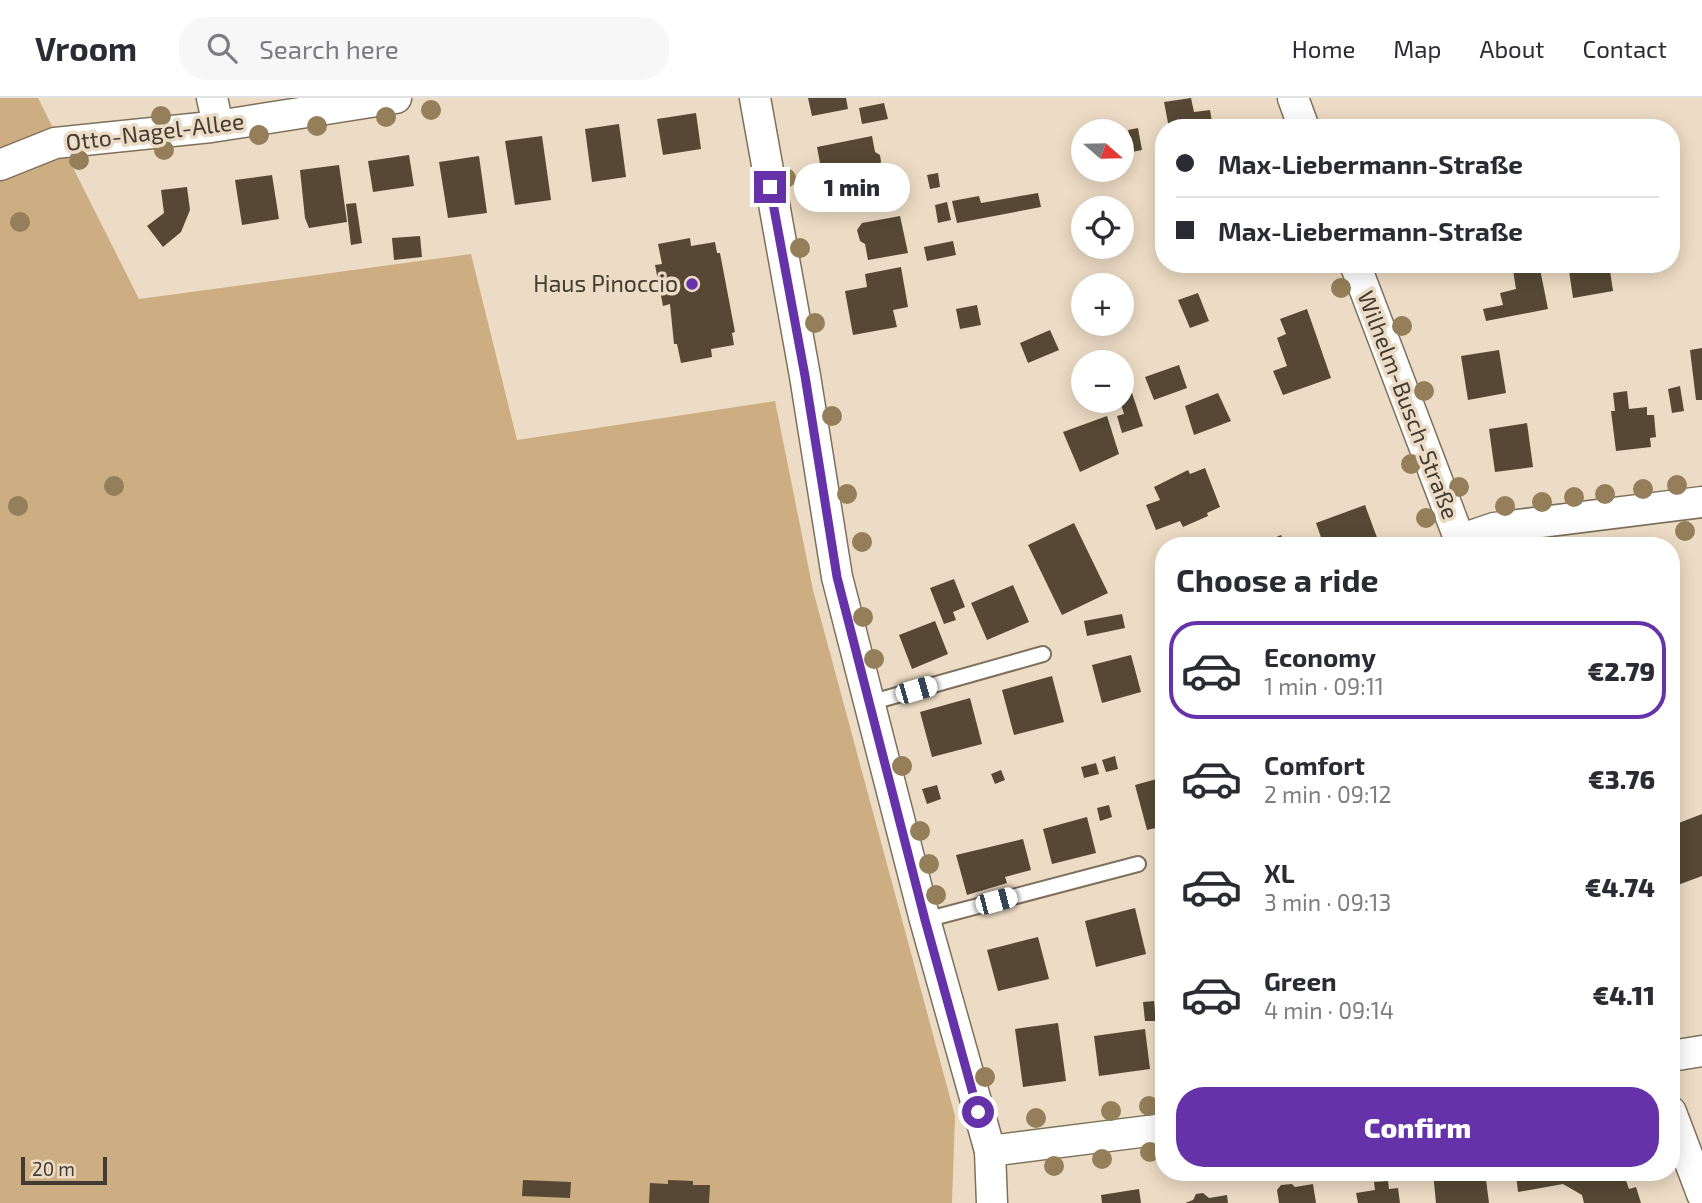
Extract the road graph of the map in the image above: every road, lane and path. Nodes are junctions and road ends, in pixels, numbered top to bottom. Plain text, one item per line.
1 (396, 98) edge
2 (755, 98) edge
3 (1293, 98) edge
4 (215, 112) edge
5 (1301, 119) edge
6 (0, 165) edge
7 (1358, 273) edge
8 (1702, 502) edge
9 (1459, 537) edge
10 (1474, 537) edge
11 (1043, 654) dead end
12 (869, 703) junction
13 (1138, 864) dead end
14 (925, 920) junction
15 (1702, 1051) edge
16 (1680, 1055) edge
17 (1155, 1130) edge
18 (1680, 1136) edge
19 (990, 1151) junction
20 (1702, 1194) edge
21 (992, 1203) edge

1 - 4 street, Otto-Nagel-Allee
2 - 12 street
3 - 5 street
4 - 6 street, Otto-Nagel-Allee
7 - 9 street, Wilhelm-Busch-Straße
8 - 10 street
11 - 12 lane
12 - 14 street
13 - 14 lane
14 - 19 street
15 - 16 street
17 - 19 street
18 - 20 street
19 - 21 street

